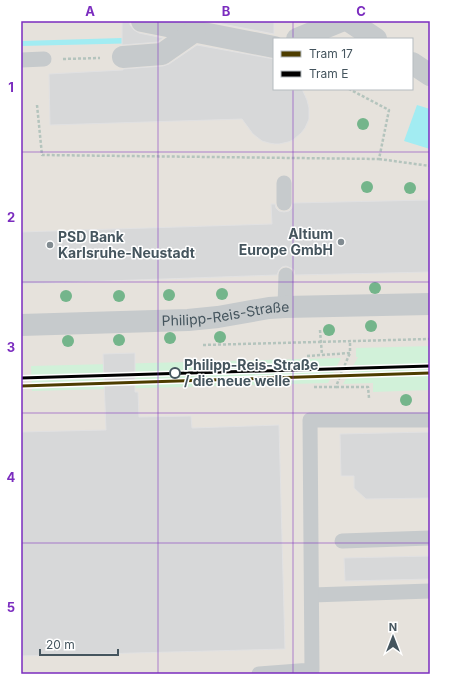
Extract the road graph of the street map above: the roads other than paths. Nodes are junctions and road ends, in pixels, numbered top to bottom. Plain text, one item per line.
1 (142, 21) edge
2 (341, 21) edge
3 (349, 21) edge
4 (195, 31) junction
5 (300, 38) edge
6 (374, 38) edge
7 (273, 47) edge
8 (112, 58) road end
9 (21, 60) edge
10 (44, 60) dead end
11 (413, 64) edge
12 (430, 75) edge
13 (284, 183) dead end
14 (284, 203) dead end
15 (286, 275) dead end
16 (430, 304) edge
17 (285, 307) junction
18 (21, 325) edge
19 (430, 420) edge
20 (430, 538) edge
21 (342, 541) dead end
22 (430, 590) edge
23 (312, 595) junction
24 (259, 674) edge

1 - 4 street
2 - 5 street
3 - 6 street
4 - 7 street
4 - 8 street
9 - 10 lane
11 - 12 street
13 - 14 lane
15 - 17 lane
16 - 17 street, Philipp-Reis-Straße
17 - 18 street, Philipp-Reis-Straße
19 - 23 lane
20 - 21 lane
22 - 23 lane
23 - 24 lane

